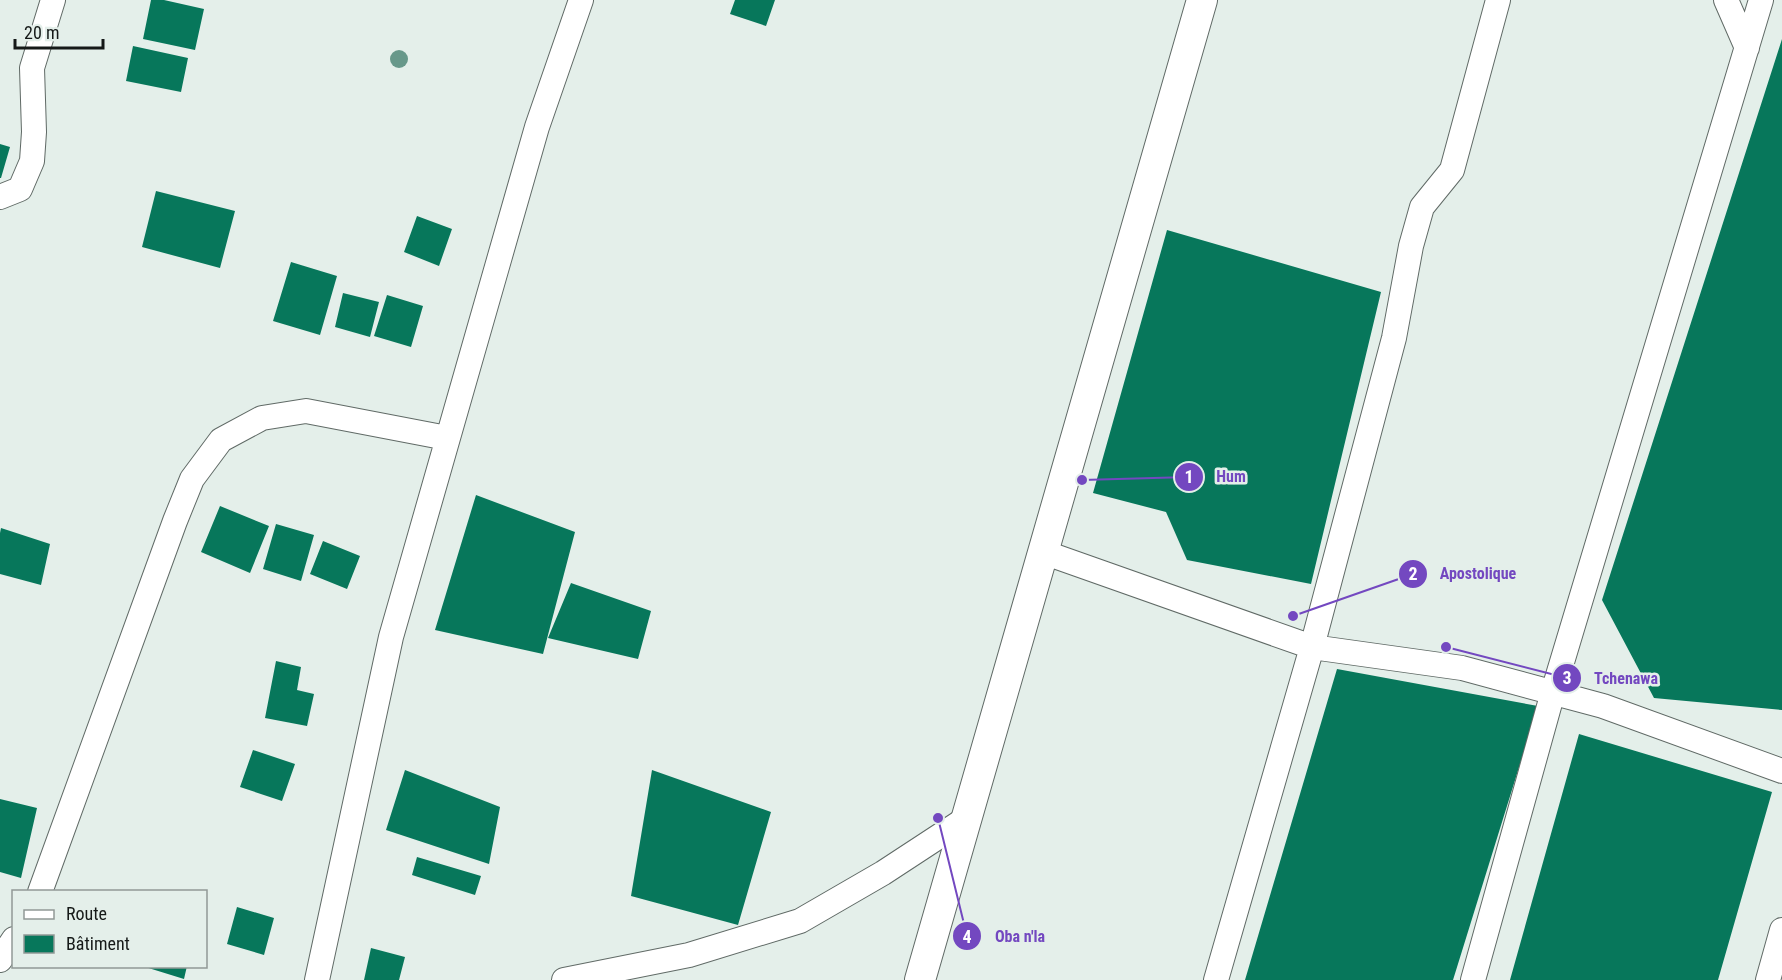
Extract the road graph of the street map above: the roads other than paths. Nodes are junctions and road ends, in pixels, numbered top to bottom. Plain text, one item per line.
1 (53, 0) edge
2 (581, 0) edge
3 (1202, 0) edge
4 (1498, 0) edge
5 (1726, 0) edge
6 (1761, 0) edge
7 (1747, 48) junction
8 (0, 197) edge
9 (447, 438) junction
10 (1043, 552) junction
11 (1312, 647) junction
12 (1553, 692) junction
13 (1782, 771) edge
14 (967, 818) junction
15 (40, 890) edge
16 (1782, 930) edge
17 (12, 942) edge
18 (0, 960) edge
19 (317, 980) edge
20 (564, 980) edge
21 (920, 980) edge
22 (1216, 980) edge
23 (1473, 980) edge
24 (1768, 980) edge

1 - 8 street
2 - 9 street
3 - 10 street
4 - 11 street
5 - 7 street
6 - 7 street
7 - 12 street
9 - 15 street
9 - 19 street
10 - 11 street
10 - 14 street
11 - 12 street
11 - 22 street
12 - 13 street
12 - 23 street
14 - 20 street
14 - 21 street
16 - 24 street
17 - 18 street

